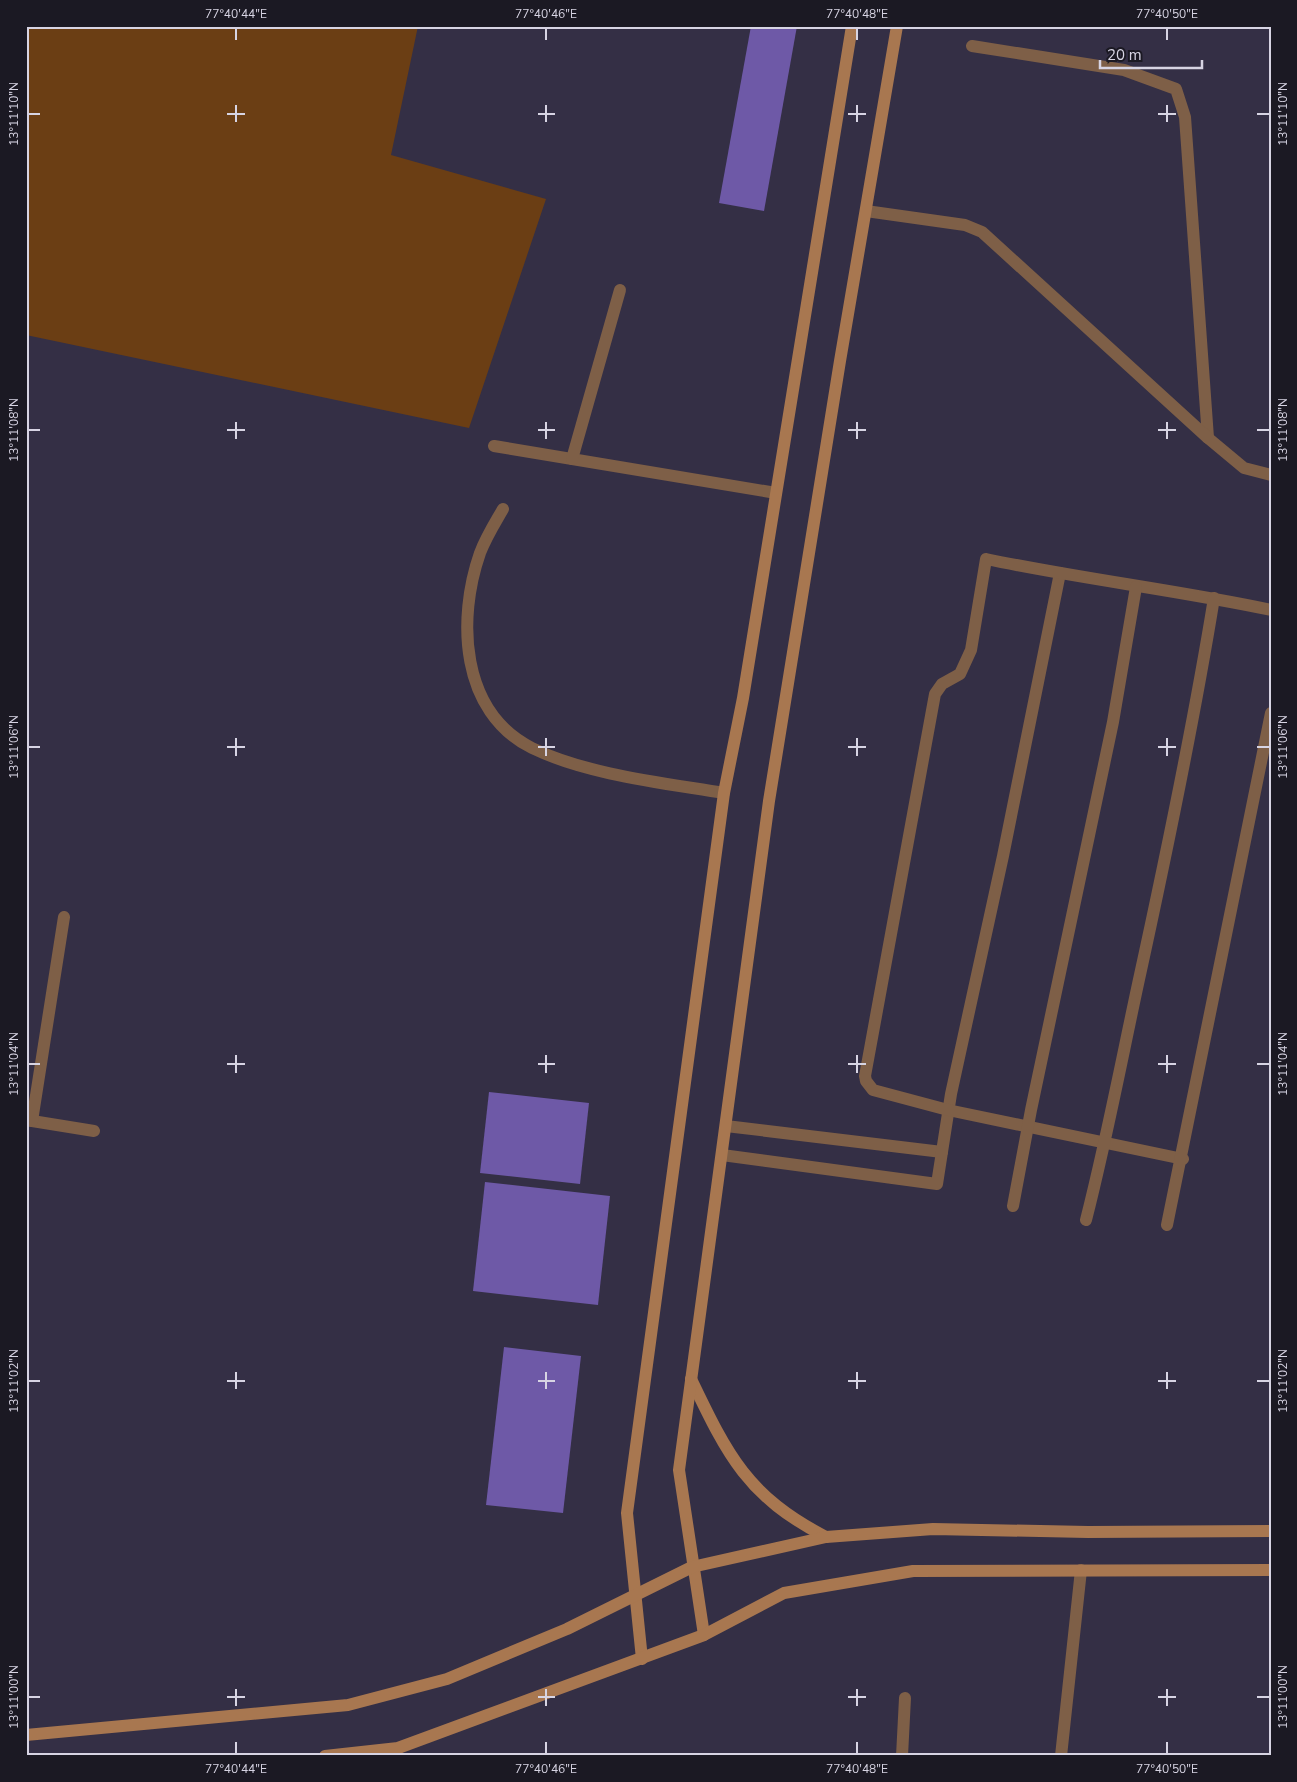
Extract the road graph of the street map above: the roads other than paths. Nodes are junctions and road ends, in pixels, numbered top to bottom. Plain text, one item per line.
1 (852, 26) edge
2 (897, 26) edge
3 (972, 46) dead end
4 (866, 211) junction
5 (620, 290) dead end
6 (1208, 438) junction
7 (494, 446) dead end
8 (572, 459) junction
9 (1271, 475) edge
10 (776, 494) junction
11 (503, 509) dead end
12 (1060, 573) junction
13 (1136, 587) junction
14 (1214, 598) junction
15 (1271, 610) edge
16 (1271, 714) edge
17 (724, 793) junction
18 (64, 916) dead end
19 (948, 1110) junction
20 (29, 1121) edge
21 (726, 1126) junction
22 (1028, 1127) junction
23 (94, 1131) dead end
24 (1105, 1143) junction
25 (942, 1152) junction
26 (722, 1155) junction
27 (1182, 1159) junction
28 (1013, 1206) dead end
29 (1086, 1220) dead end
30 (1167, 1225) dead end
31 (692, 1379) junction
32 (1271, 1532) edge
33 (826, 1537) junction
34 (692, 1567) junction
35 (1081, 1570) junction
36 (1271, 1570) edge
37 (636, 1596) junction
38 (704, 1635) junction
39 (642, 1659) junction
40 (905, 1698) dead end
41 (26, 1735) edge
42 (325, 1756) edge
43 (902, 1756) edge
44 (1061, 1756) edge

1 - 10 main road
2 - 4 main road
3 - 6 street
4 - 6 street
4 - 21 main road
5 - 8 street
6 - 9 street
7 - 8 street
8 - 10 street
10 - 17 main road
11 - 17 street
12 - 13 street
12 - 19 street
12 - 19 street
13 - 14 street
13 - 22 street
14 - 15 street
14 - 24 street
16 - 27 street
17 - 37 main road
18 - 20 street
19 - 22 street
19 - 25 street
20 - 23 street
21 - 25 street
21 - 26 main road
22 - 24 street
22 - 28 street
24 - 27 street
24 - 29 street
25 - 26 street
26 - 31 main road
27 - 30 street
31 - 33 main road
31 - 34 main road
32 - 33 main road
33 - 34 main road
34 - 37 main road
34 - 38 main road
35 - 36 main road
35 - 38 main road
35 - 44 street
37 - 39 main road
37 - 41 main road
38 - 39 main road
39 - 42 main road
40 - 43 street

